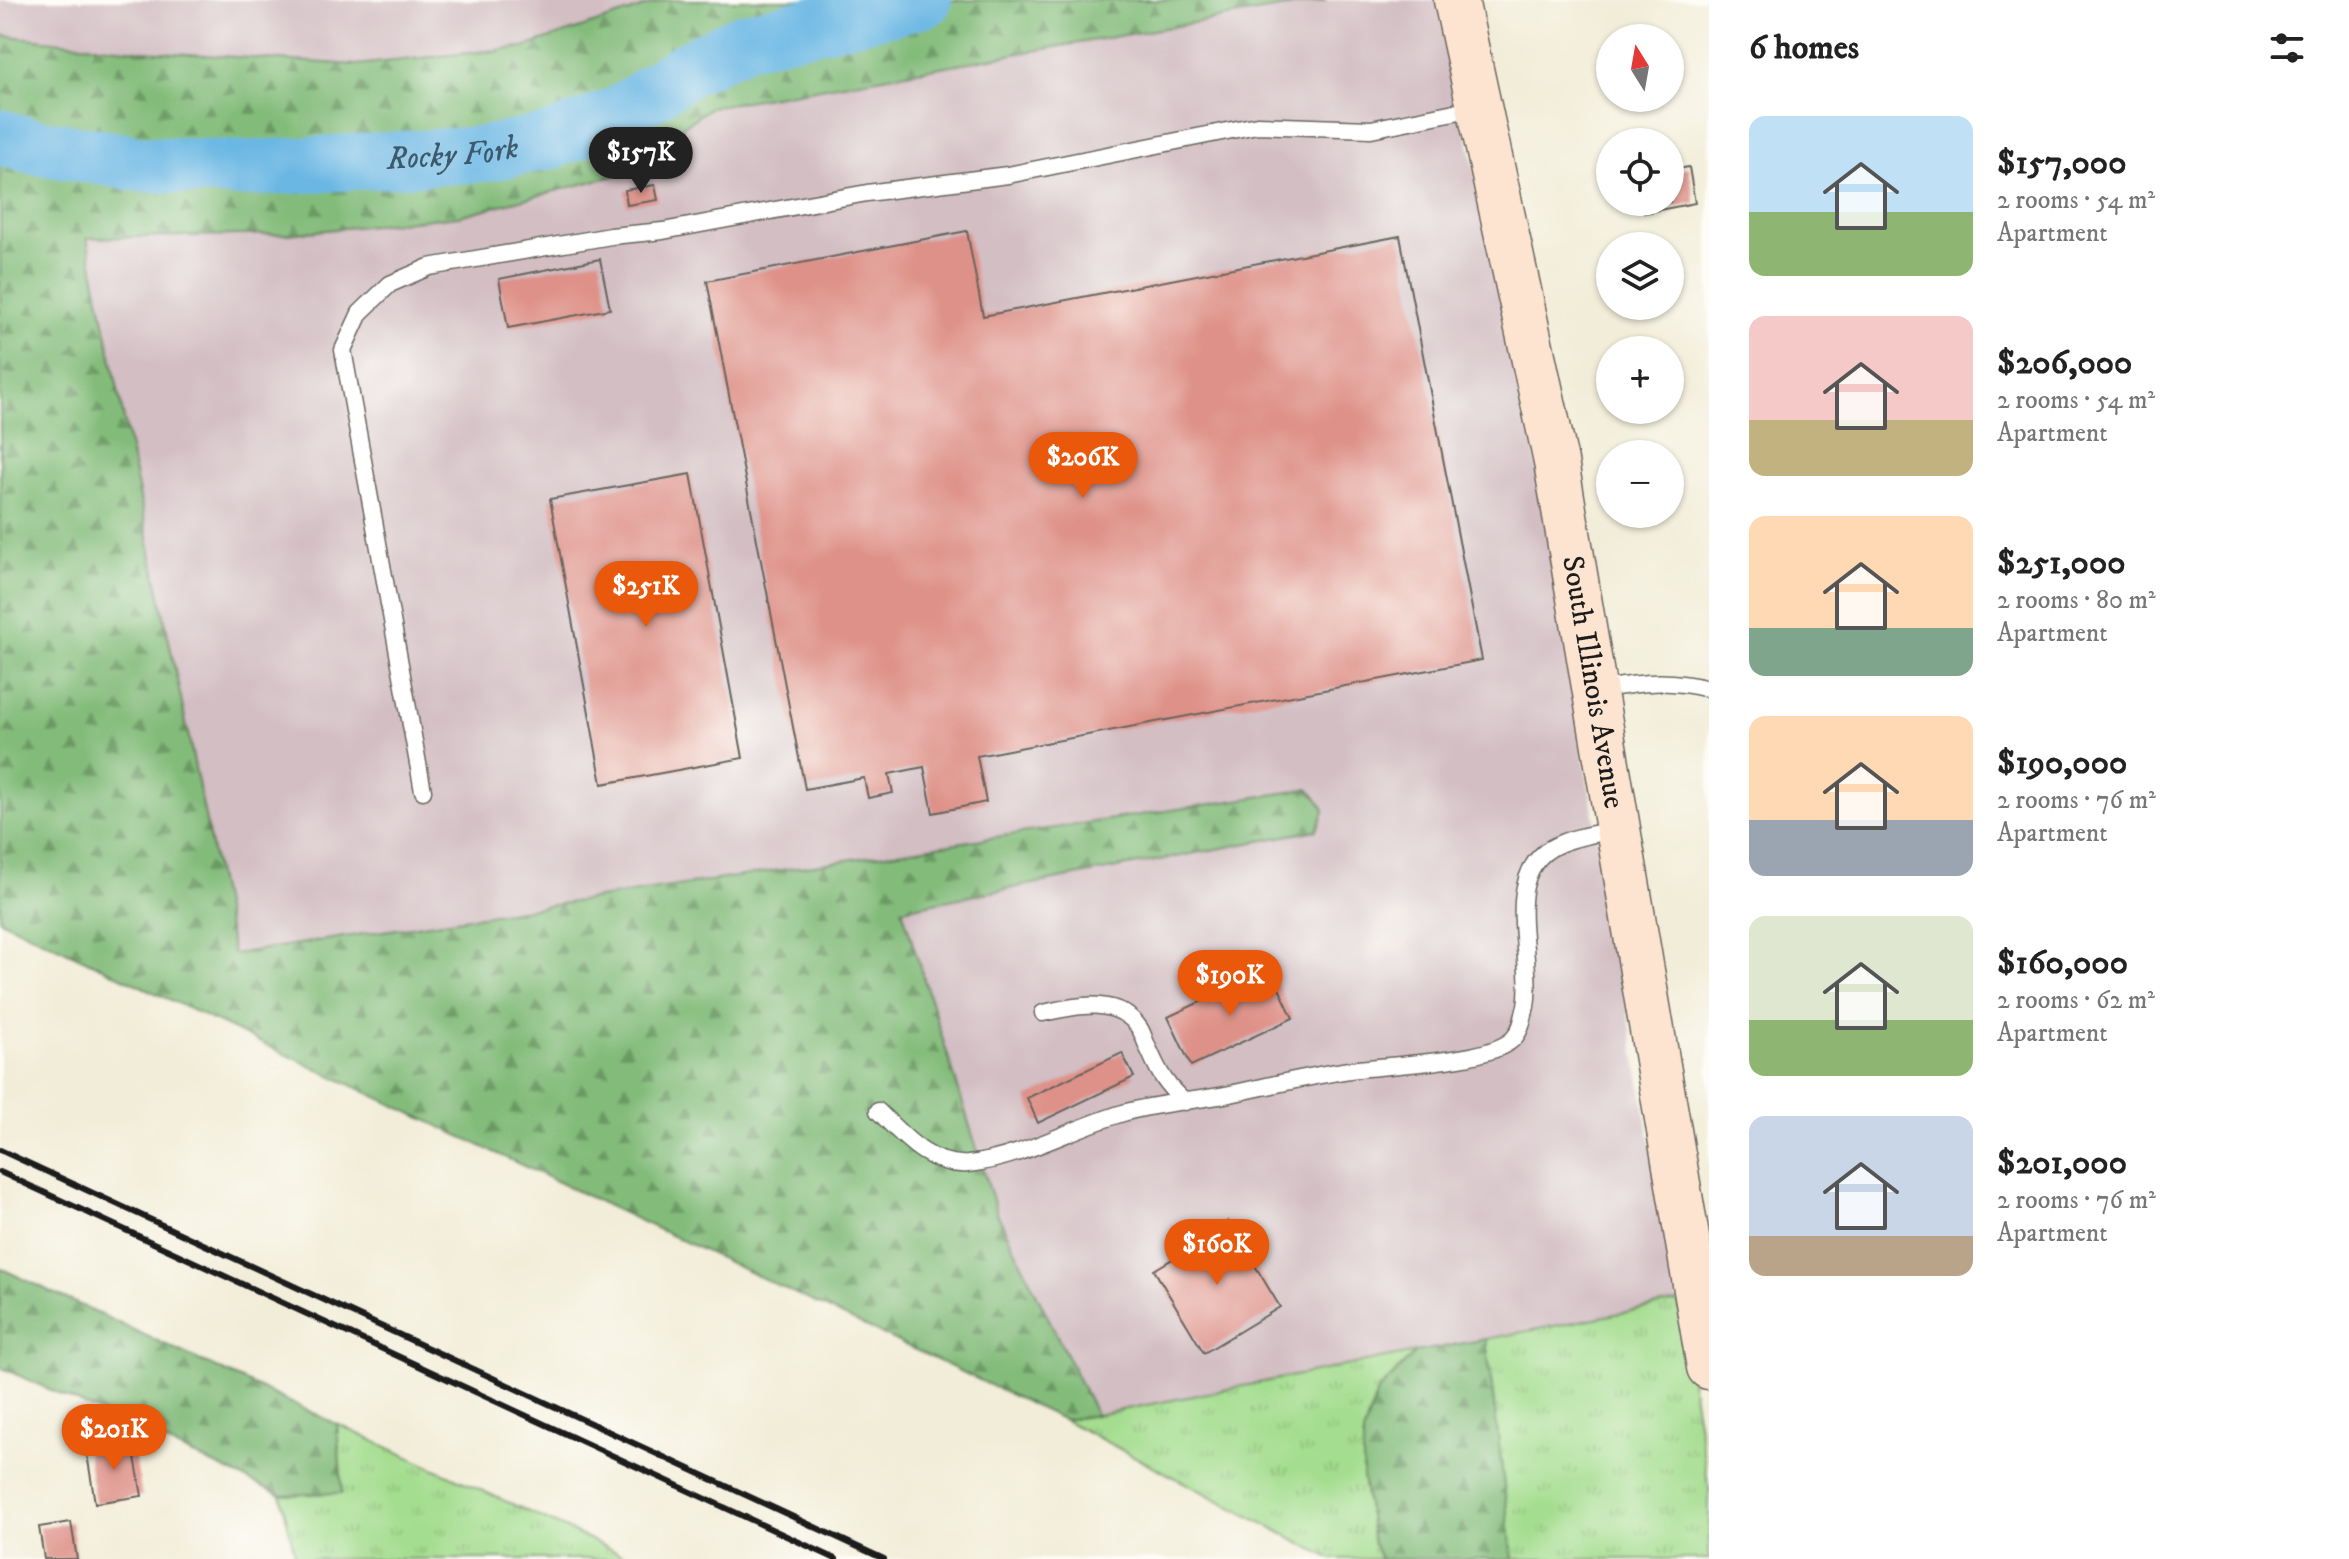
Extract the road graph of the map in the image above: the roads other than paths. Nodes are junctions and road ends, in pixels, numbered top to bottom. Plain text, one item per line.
1 (1456, 0) edge
2 (1481, 107) junction
3 (1709, 689) edge
4 (1594, 690) junction
5 (423, 791) dead end
6 (1617, 830) junction
7 (1043, 1013) dead end
8 (1185, 1102) junction
9 (878, 1111) dead end
10 (1709, 1367) edge

1 - 2 main road, South Illinois Avenue
2 - 4 main road, South Illinois Avenue
2 - 5 lane
3 - 4 lane
4 - 6 main road, South Illinois Avenue
6 - 8 lane
6 - 10 main road, South Illinois Avenue
7 - 8 lane
8 - 9 lane

